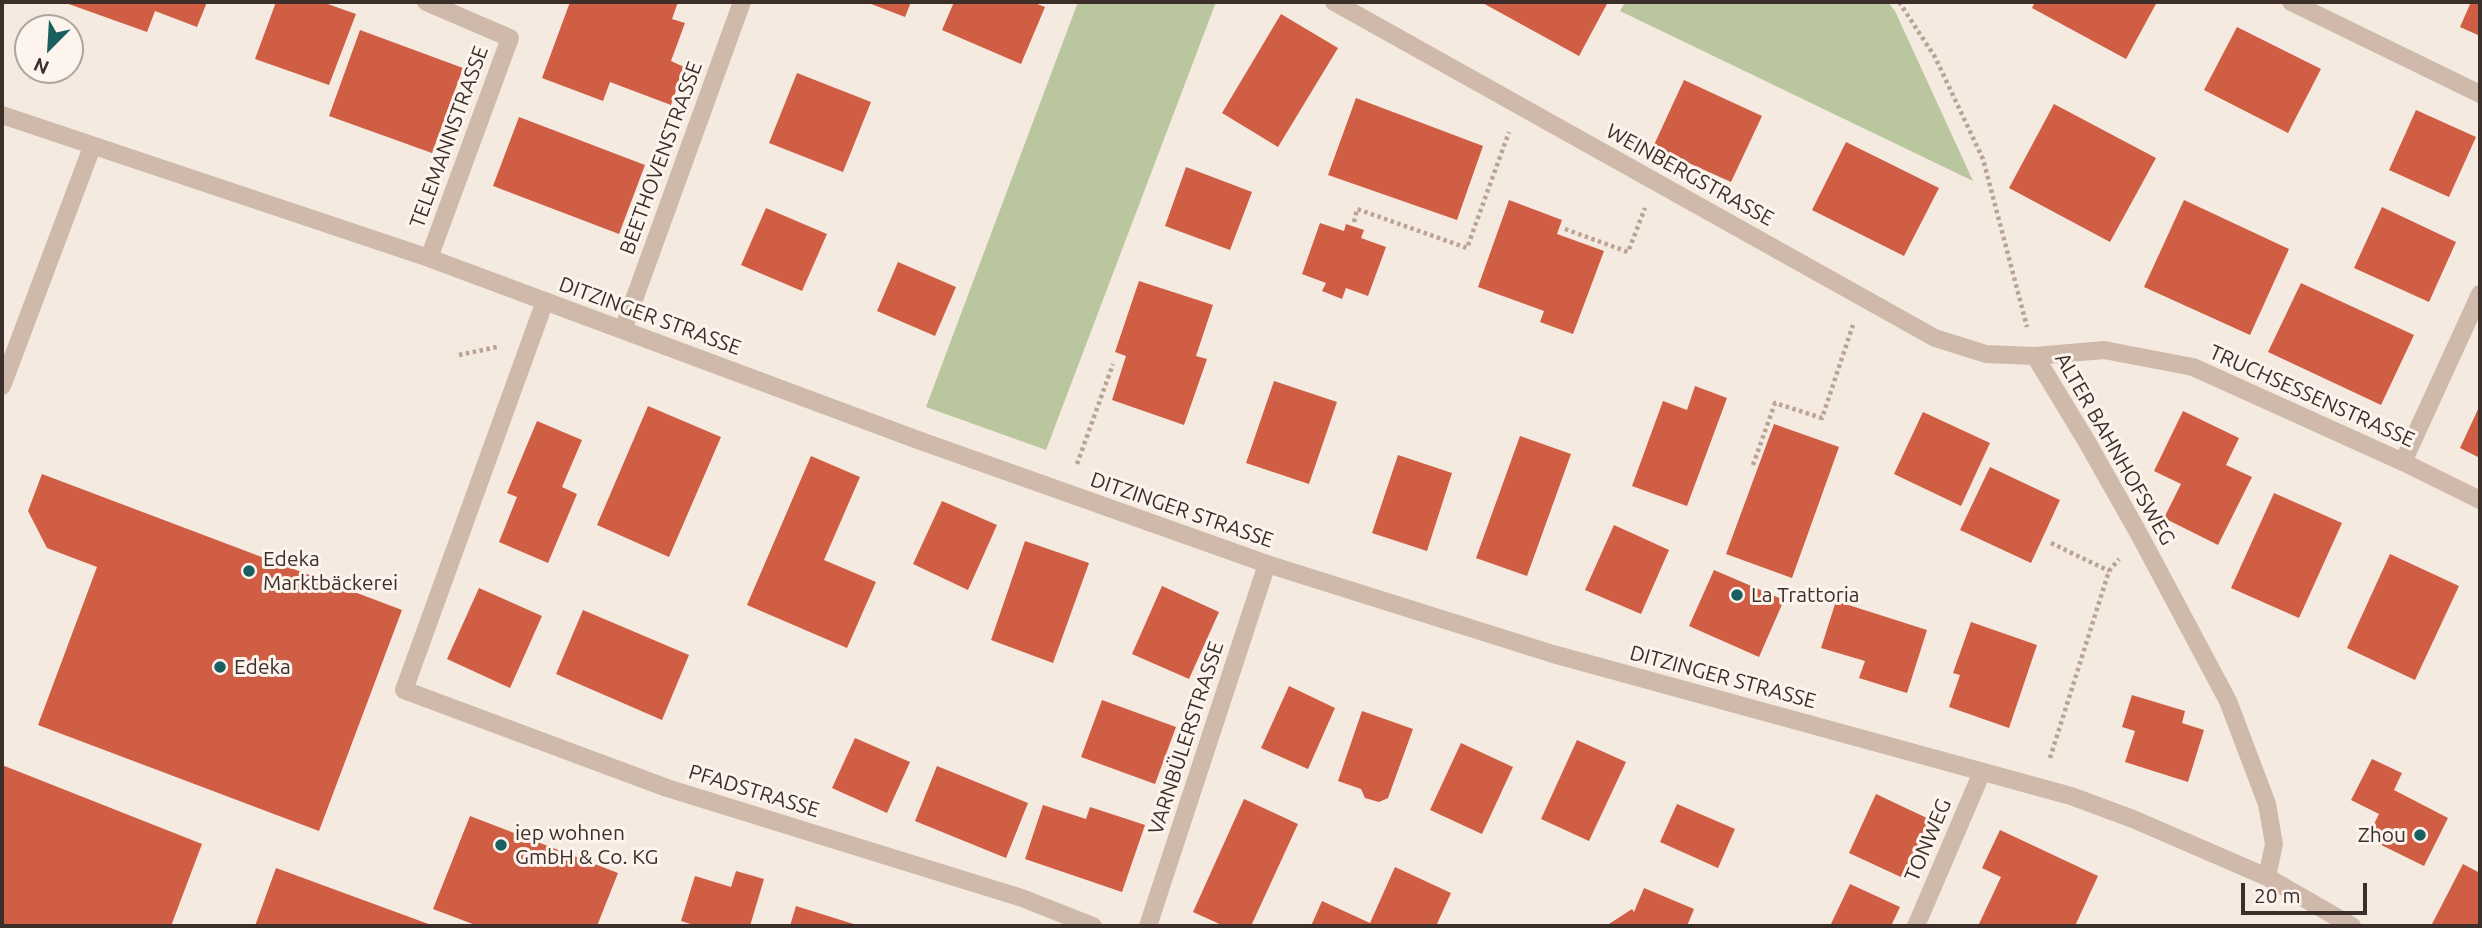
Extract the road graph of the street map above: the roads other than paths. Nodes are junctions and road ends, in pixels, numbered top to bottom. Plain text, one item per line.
1 (426, 2) edge
2 (742, 2) edge
3 (1335, 2) edge
4 (2291, 2) edge
5 (2480, 94) edge
6 (2, 115) edge
7 (92, 147) junction
8 (429, 258) junction
9 (2480, 295) edge
10 (545, 301) junction
11 (623, 330) junction
12 (2035, 356) junction
13 (2, 386) edge
14 (2403, 462) junction
15 (2480, 500) edge
16 (1268, 564) junction
17 (1982, 772) junction
18 (2267, 877) junction
19 (1093, 926) edge
20 (1148, 926) edge
21 (1916, 926) edge
22 (2352, 926) edge

1 - 8 street, TELEMANNSTRASSE
2 - 11 street, BEETHOVENSTRASSE
3 - 12 street, WEINBERGSTRASSE
4 - 5 street
6 - 7 street, DITZINGER STRASSE
7 - 8 street, DITZINGER STRASSE
7 - 13 street
8 - 10 street, DITZINGER STRASSE
9 - 14 street
10 - 11 street, DITZINGER STRASSE
10 - 19 street, PFADSTRASSE
11 - 16 street, DITZINGER STRASSE
12 - 14 street, TRUCHSESSENSTRASSE
12 - 18 street, ALTER BAHNHOFSWEG
14 - 15 street, TRUCHSESSENSTRASSE
16 - 17 street, DITZINGER STRASSE
16 - 20 street, VARNBÜLERSTRASSE
17 - 18 street, DITZINGER STRASSE
17 - 21 street, TONWEG
18 - 22 street, DITZINGER STRASSE

